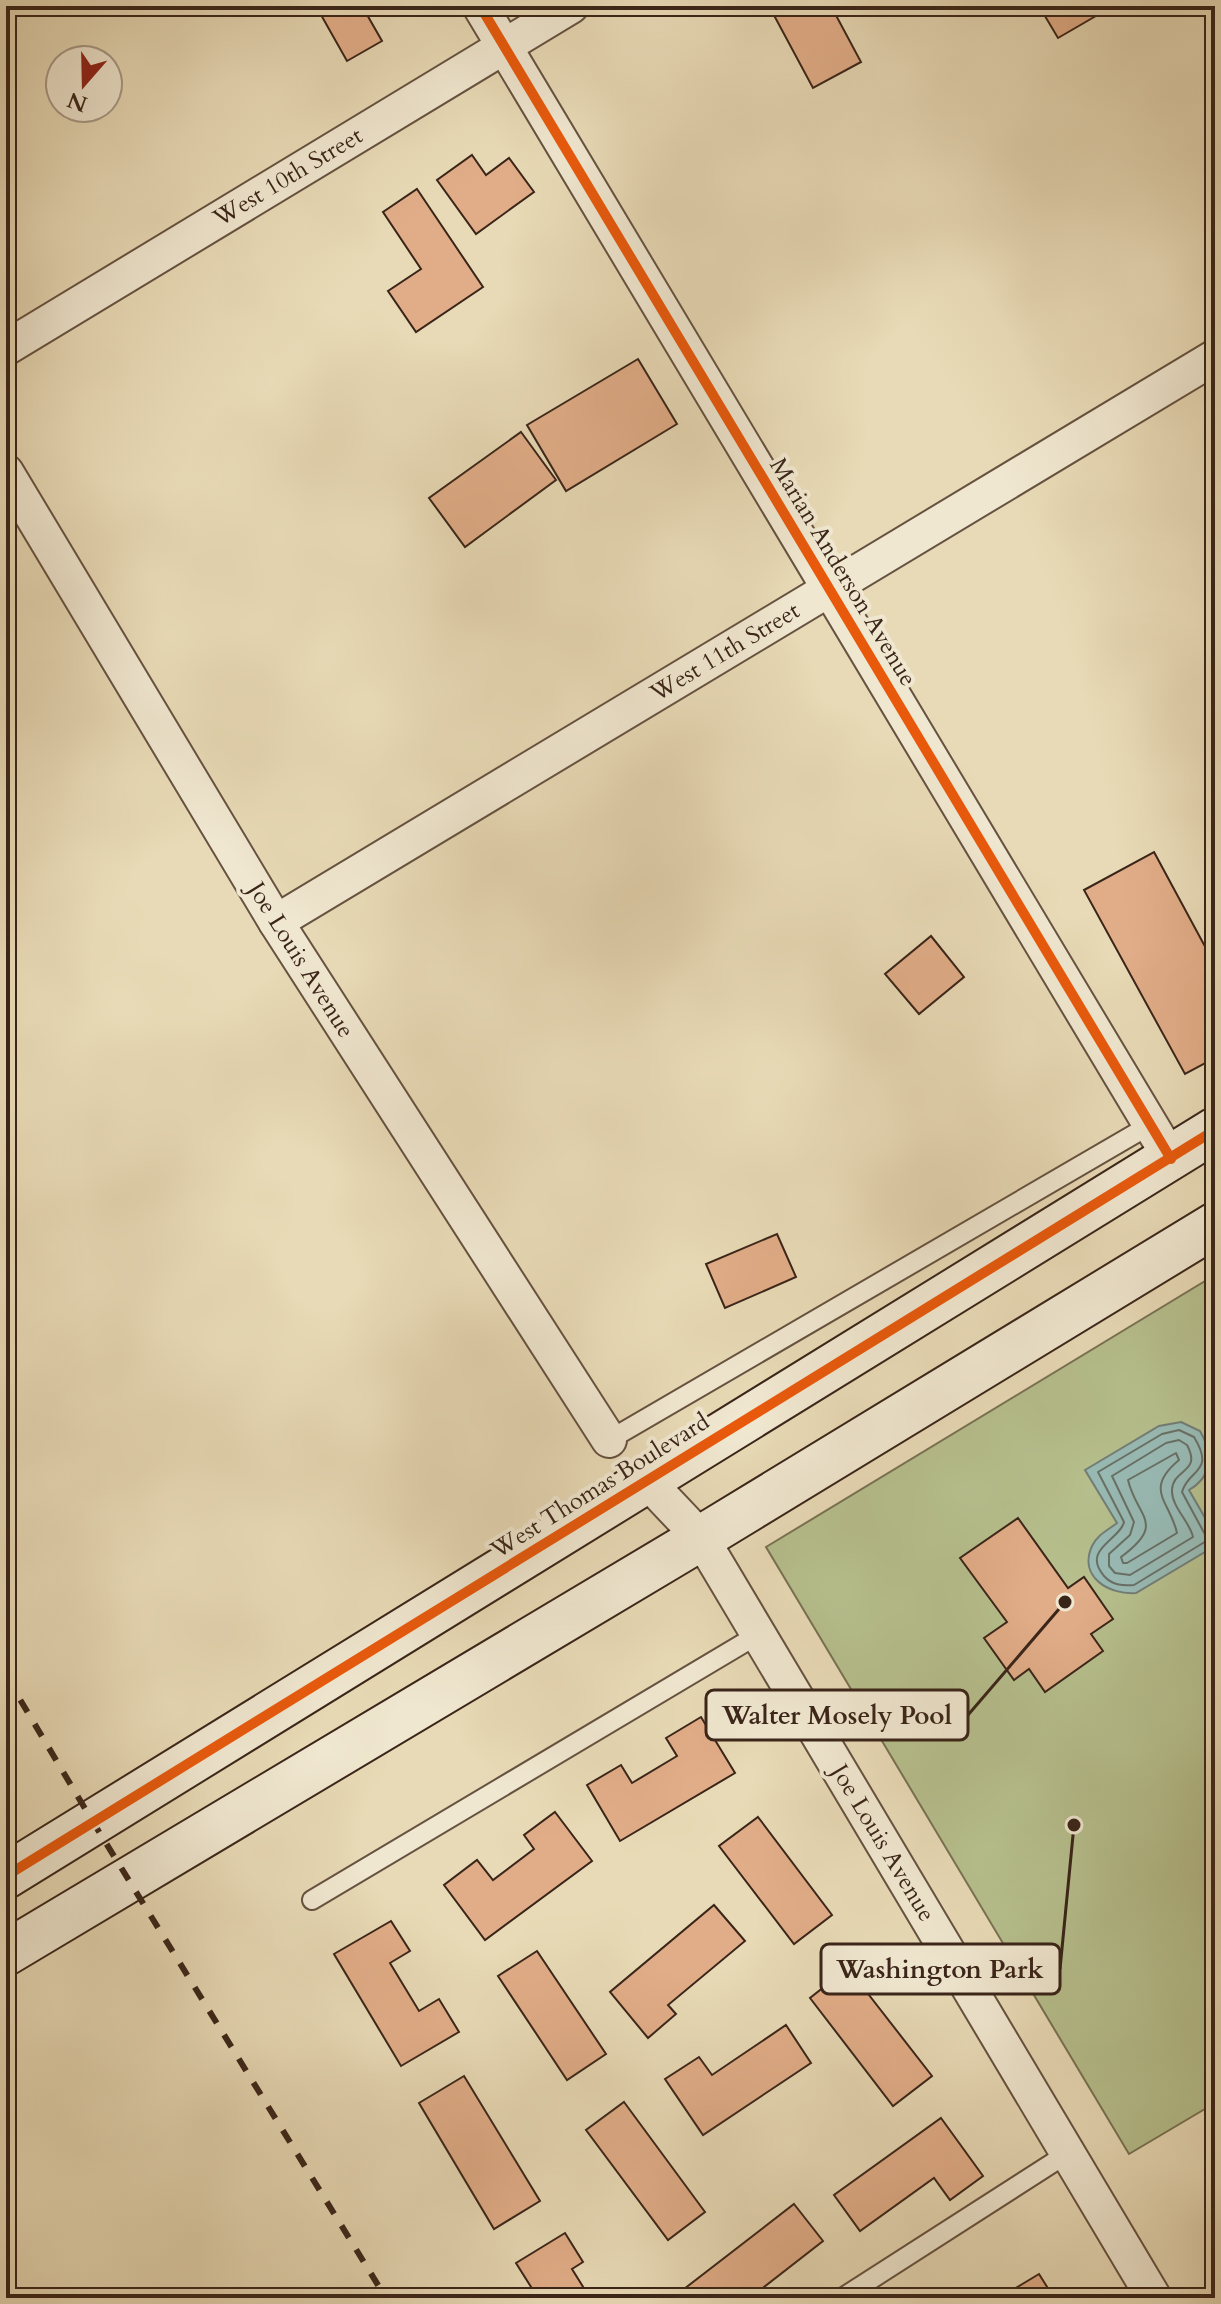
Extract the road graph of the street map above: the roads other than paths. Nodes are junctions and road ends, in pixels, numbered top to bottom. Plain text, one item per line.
1 (480, 6) edge
2 (571, 6) edge
3 (504, 46) junction
4 (6, 348) edge
5 (1215, 357) edge
6 (6, 472) edge
7 (831, 588) junction
8 (276, 922) junction
9 (1215, 1130) edge
10 (1160, 1142) junction
11 (1215, 1225) edge
12 (609, 1440) joint
13 (647, 1481) junction
14 (701, 1538) junction
15 (759, 1634) junction
16 (6, 1876) edge
17 (312, 1900) dead end
18 (6, 1953) edge
19 (1068, 2153) junction
20 (842, 2298) edge
21 (1154, 2298) edge

1 - 3 street, Marian Anderson Avenue
2 - 3 street, West 10th Street
3 - 4 street, West 10th Street
3 - 7 street, Marian Anderson Avenue
5 - 7 street, West 11th Street
6 - 8 street, Joe Louis Avenue
7 - 8 street, West 11th Street
7 - 10 street, Marian Anderson Avenue
8 - 12 street, Joe Louis Avenue
9 - 10 street, West Thomas Boulevard
10 - 12 lane
10 - 13 street, West Thomas Boulevard
11 - 14 street
13 - 14 street, Joe Louis Avenue
13 - 16 street, West Thomas Boulevard
14 - 15 street, Joe Louis Avenue
14 - 18 street
15 - 17 lane
15 - 19 street, Joe Louis Avenue
19 - 20 lane
19 - 21 street, Joe Louis Avenue

